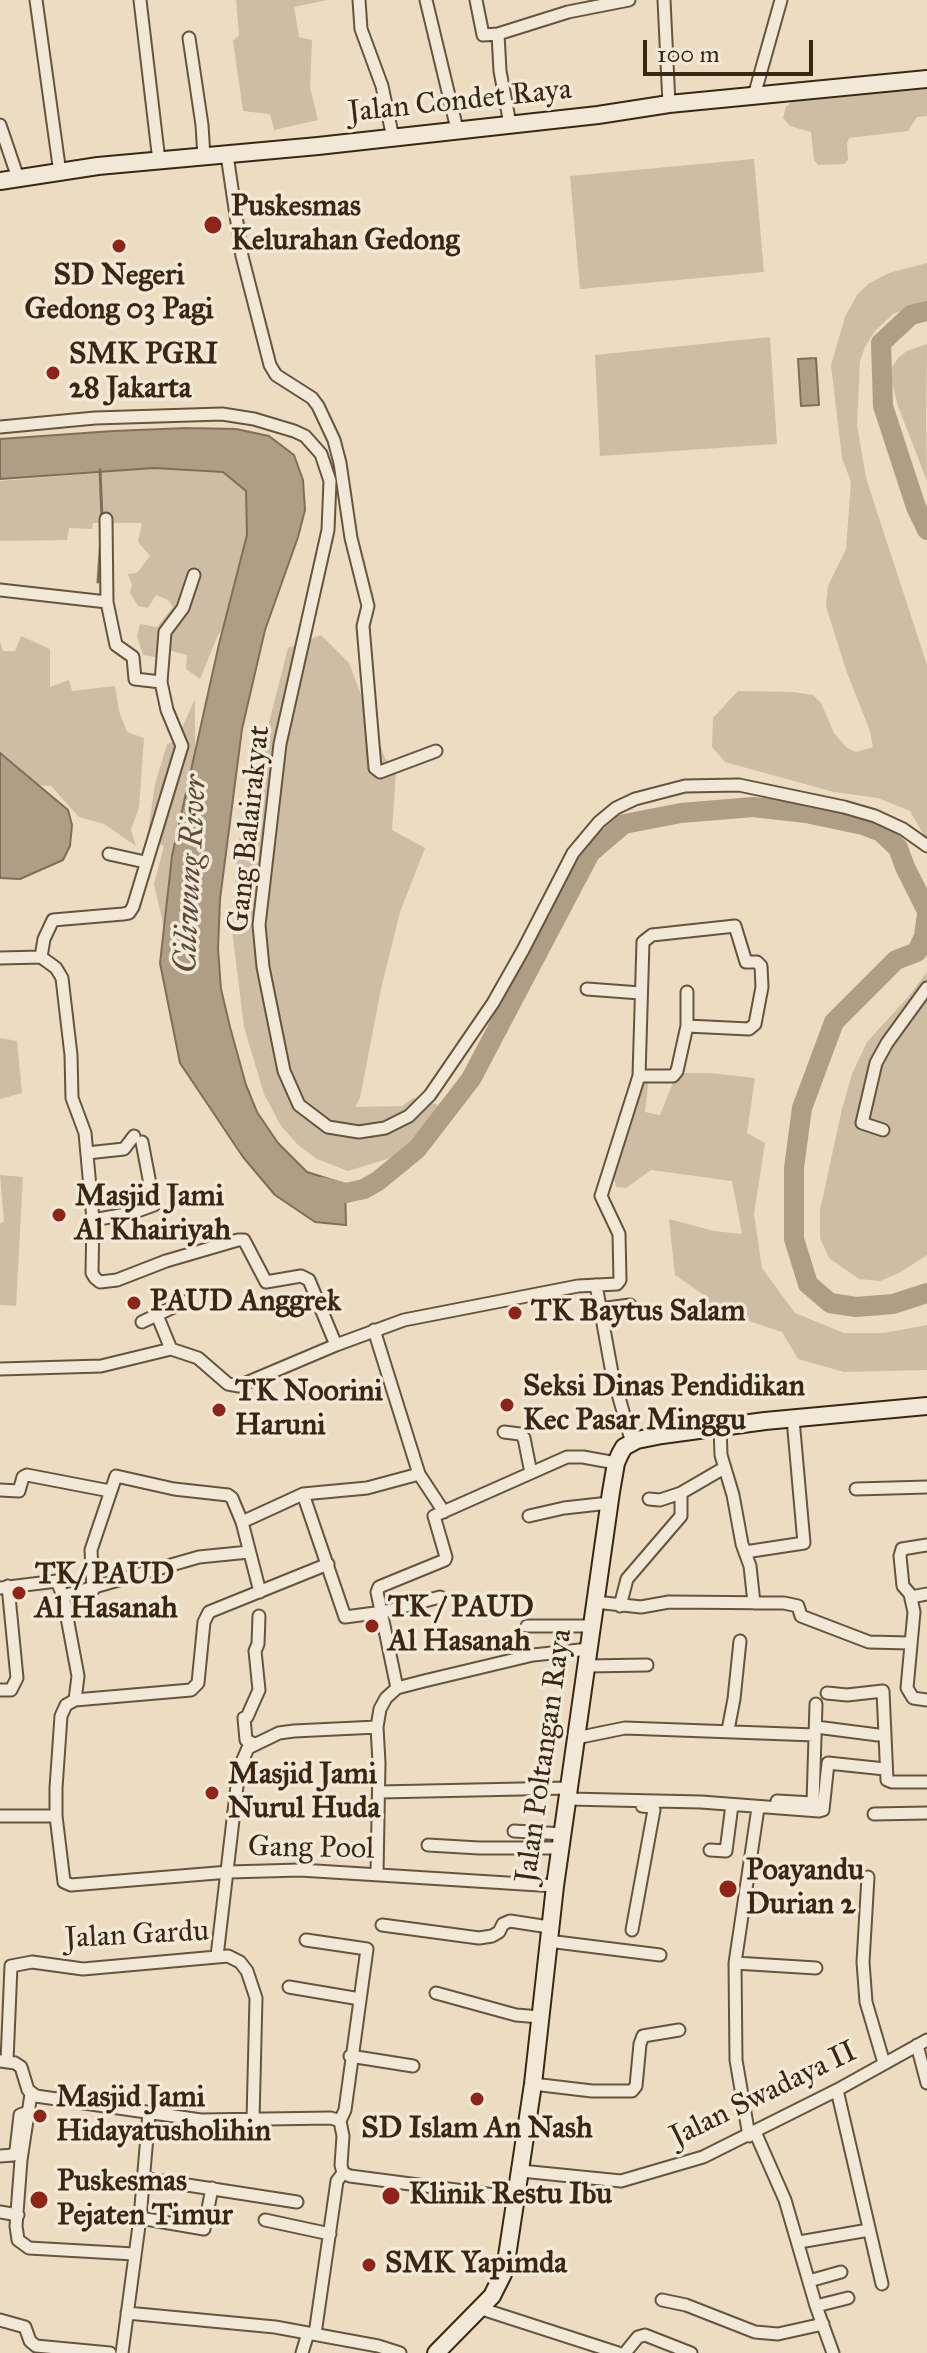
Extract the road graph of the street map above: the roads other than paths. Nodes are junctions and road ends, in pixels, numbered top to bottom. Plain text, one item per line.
1 (36, 0) edge
2 (140, 0) edge
3 (359, 0) edge
4 (426, 0) edge
5 (476, 0) edge
6 (629, 0) edge
7 (664, 0) edge
8 (781, 0) edge
9 (567, 6) edge
10 (498, 34) junction
11 (189, 38) dead end
12 (927, 79) edge
13 (754, 96) junction
14 (669, 104) junction
15 (510, 124) junction
16 (0, 125) edge
17 (457, 129) junction
18 (393, 138) junction
19 (227, 155) junction
20 (204, 157) junction
21 (159, 161) junction
22 (60, 173) junction
23 (18, 178) junction
24 (0, 181) edge
25 (0, 427) edge
26 (106, 519) dead end
27 (194, 575) dead end
28 (0, 590) edge
29 (107, 602) junction
30 (161, 682) junction
31 (436, 751) dead end
32 (927, 846) edge
33 (109, 854) dead end
34 (145, 862) junction
35 (41, 957) junction
36 (0, 958) edge
37 (927, 988) edge
38 (587, 989) dead end
39 (687, 992) dead end
40 (640, 993) junction
41 (687, 1026) junction
42 (639, 1076) junction
43 (883, 1130) dead end
44 (87, 1153) junction
45 (93, 1220) junction
46 (596, 1285) junction
47 (184, 1302) dead end
48 (630, 1305) dead end
49 (599, 1309) junction
50 (157, 1315) junction
51 (142, 1322) dead end
52 (374, 1330) junction
53 (336, 1345) junction
54 (171, 1349) junction
55 (0, 1369) edge
56 (927, 1406) edge
57 (793, 1419) junction
58 (720, 1426) junction
59 (504, 1432) dead end
60 (632, 1443) junction
61 (616, 1463) junction
62 (724, 1468) junction
63 (531, 1473) junction
64 (419, 1474) junction
65 (927, 1487) edge
66 (856, 1489) dead end
67 (0, 1490) edge
68 (110, 1491) junction
69 (681, 1493) junction
70 (303, 1494) junction
71 (649, 1499) dead end
72 (609, 1503) junction
73 (439, 1514) junction
74 (529, 1516) dead end
75 (242, 1522) junction
76 (927, 1545) edge
77 (249, 1552) junction
78 (745, 1552) junction
79 (328, 1564) junction
80 (4, 1587) edge
81 (93, 1590) junction
82 (260, 1592) junction
83 (927, 1594) edge
84 (63, 1596) junction
85 (440, 1597) dead end
86 (911, 1597) junction
87 (595, 1602) junction
88 (754, 1603) junction
89 (620, 1606) junction
90 (383, 1612) junction
91 (259, 1616) dead end
92 (527, 1626) dead end
93 (592, 1626) junction
94 (740, 1641) dead end
95 (910, 1643) junction
96 (588, 1657) junction
97 (647, 1665) dead end
98 (397, 1688) junction
99 (0, 1690) edge
100 (827, 1693) dead end
101 (75, 1700) junction
102 (927, 1700) edge
103 (816, 1704) dead end
104 (377, 1727) junction
105 (728, 1730) junction
106 (815, 1731) junction
107 (878, 1735) dead end
108 (576, 1738) junction
109 (254, 1744) junction
110 (885, 1769) junction
111 (927, 1782) edge
112 (379, 1792) junction
113 (568, 1798) junction
114 (761, 1804) junction
115 (732, 1805) junction
116 (927, 1813) edge
117 (874, 1814) dead end
118 (0, 1816) edge
119 (56, 1816) junction
120 (514, 1831) dead end
121 (562, 1841) junction
122 (428, 1845) dead end
123 (710, 1850) dead end
124 (229, 1872) junction
125 (377, 1874) junction
126 (868, 1877) dead end
127 (555, 1886) junction
128 (382, 1925) dead end
129 (632, 1930) dead end
130 (549, 1934) junction
131 (306, 1940) dead end
132 (660, 1955) dead end
133 (217, 1956) junction
134 (735, 1963) junction
135 (816, 1968) dead end
136 (4, 1981) edge
137 (289, 1987) dead end
138 (436, 1993) dead end
139 (360, 1999) junction
140 (540, 2017) junction
141 (679, 2030) dead end
142 (922, 2042) edge
143 (350, 2056) junction
144 (3, 2061) edge
145 (884, 2063) junction
146 (413, 2066) dead end
147 (927, 2083) edge
148 (533, 2084) junction
149 (837, 2090) junction
150 (31, 2094) junction
151 (28, 2112) junction
152 (149, 2113) junction
153 (253, 2120) junction
154 (340, 2121) junction
155 (752, 2134) junction
156 (0, 2156) edge
157 (521, 2171) junction
158 (343, 2173) junction
159 (142, 2178) junction
160 (212, 2188) junction
161 (517, 2198) junction
162 (297, 2202) dead end
163 (0, 2212) edge
164 (18, 2215) junction
165 (140, 2218) junction
166 (265, 2220) dead end
167 (869, 2230) junction
168 (330, 2234) junction
169 (799, 2242) junction
170 (134, 2254) junction
171 (841, 2272) dead end
172 (809, 2281) junction
173 (882, 2284) dead end
174 (848, 2298) dead end
175 (662, 2300) dead end
176 (816, 2306) junction
177 (482, 2309) junction
178 (127, 2313) junction
179 (0, 2320) edge
180 (823, 2324) junction
181 (311, 2333) junction
182 (54, 2351) edge
183 (110, 2353) edge
184 (122, 2353) edge
185 (302, 2353) edge
186 (400, 2353) edge
187 (436, 2353) edge
188 (618, 2353) edge
189 (625, 2353) edge
190 (691, 2353) edge
191 (833, 2353) edge

1 - 22 street
2 - 21 street
3 - 18 street
4 - 17 street
5 - 10 street
6 - 9 street
7 - 14 street
8 - 13 street
9 - 10 street
10 - 15 street
11 - 20 street
12 - 13 street, Jalan Condet Raya
13 - 14 street, Jalan Condet Raya
14 - 15 street, Jalan Condet Raya
15 - 17 street, Jalan Condet Raya
16 - 23 street
17 - 18 street, Jalan Condet Raya
18 - 19 street, Jalan Condet Raya
19 - 20 street, Jalan Condet Raya
19 - 31 street
20 - 21 street, Jalan Condet Raya
21 - 22 street, Jalan Condet Raya
22 - 23 street, Jalan Condet Raya
23 - 24 street, Jalan Condet Raya
25 - 32 street, Gang Balairakyat
26 - 29 street
27 - 30 street
28 - 29 street
29 - 30 street
30 - 34 street
33 - 34 street
34 - 35 street
35 - 36 street
35 - 44 street
37 - 43 street
38 - 40 street
39 - 41 street
40 - 41 street
40 - 42 street
41 - 42 street
42 - 46 street
44 - 45 street
44 - 45 street
45 - 53 street
46 - 49 street
46 - 52 street
47 - 50 street
48 - 49 street
49 - 60 street
50 - 51 street
50 - 54 street
52 - 53 street
52 - 64 street
53 - 54 street
54 - 55 street
56 - 57 street
57 - 58 street
57 - 78 street
58 - 60 street
58 - 62 street
59 - 63 street
60 - 61 street, Jalan Poltangan Raya
61 - 63 street
61 - 72 street, Jalan Poltangan Raya
62 - 69 street
62 - 78 street
63 - 73 street
64 - 70 street
64 - 73 street
65 - 66 street
67 - 68 street
68 - 75 street
68 - 81 street
69 - 71 street
69 - 89 street
70 - 75 street
70 - 79 street
72 - 74 street
72 - 87 street, Jalan Poltangan Raya
73 - 90 street
75 - 77 street
76 - 86 street
77 - 81 street
77 - 82 street
78 - 88 street
79 - 82 street
79 - 90 street
80 - 84 street
80 - 99 street
81 - 84 street
82 - 101 street
83 - 86 street
84 - 101 street
85 - 90 street
86 - 95 street
87 - 89 street
87 - 93 street, Jalan Poltangan Raya
88 - 89 street
88 - 95 street
90 - 98 street
91 - 109 street
92 - 93 street
93 - 96 street, Jalan Poltangan Raya
94 - 105 street
95 - 102 street
96 - 97 street
96 - 98 street
96 - 108 street, Jalan Poltangan Raya
98 - 104 street
100 - 110 street
101 - 119 street
103 - 106 street
104 - 109 street
104 - 112 street
105 - 106 street
105 - 108 street
106 - 107 street
106 - 114 street
108 - 113 street, Jalan Poltangan Raya
109 - 124 street
110 - 111 street
110 - 114 street
112 - 113 street
112 - 125 street
113 - 115 street
113 - 121 street, Jalan Poltangan Raya
113 - 129 street
114 - 115 street
114 - 134 street
115 - 123 street
116 - 117 street
118 - 119 street
119 - 124 street, Gang Pool
120 - 121 street
121 - 122 street
121 - 127 street, Jalan Poltangan Raya
124 - 125 street, Gang Pool
124 - 133 street
125 - 127 street, Gang Pool
126 - 145 street
127 - 130 street, Jalan Poltangan Raya
128 - 130 street
130 - 132 street
130 - 140 street, Jalan Poltangan Raya
131 - 139 street
133 - 136 street, Jalan Gardu
133 - 153 street, Jalan Gardu
134 - 135 street
134 - 155 street
136 - 144 street
137 - 139 street
138 - 140 street
139 - 143 street
140 - 148 street, Jalan Poltangan Raya
141 - 148 street
142 - 145 street, Jalan Swadaya II
142 - 147 street
143 - 146 street
143 - 154 street
144 - 150 street
145 - 149 street, Jalan Swadaya II
148 - 157 street, Jalan Poltangan Raya
149 - 155 street, Jalan Swadaya II
149 - 167 street
150 - 151 street
150 - 152 street
151 - 156 street
151 - 164 street
152 - 153 street
152 - 159 street
153 - 154 street
154 - 158 street
155 - 157 street, Jalan Swadaya II
155 - 169 street
157 - 161 street, Jalan Poltangan Raya
158 - 161 street
158 - 168 street
159 - 160 street
159 - 165 street
160 - 162 street
160 - 165 street
161 - 177 street, Jalan Poltangan Raya
163 - 164 street
164 - 170 street
165 - 170 street
166 - 168 street
167 - 169 street
167 - 173 street
168 - 181 street
169 - 172 street
170 - 178 street
171 - 172 street
172 - 176 street
174 - 176 street
175 - 180 street
176 - 180 street
177 - 187 street, Jalan Poltangan Raya
177 - 188 street
178 - 181 street
178 - 184 street
179 - 182 street
180 - 191 street
181 - 185 street
181 - 186 street
182 - 183 street
189 - 190 street

